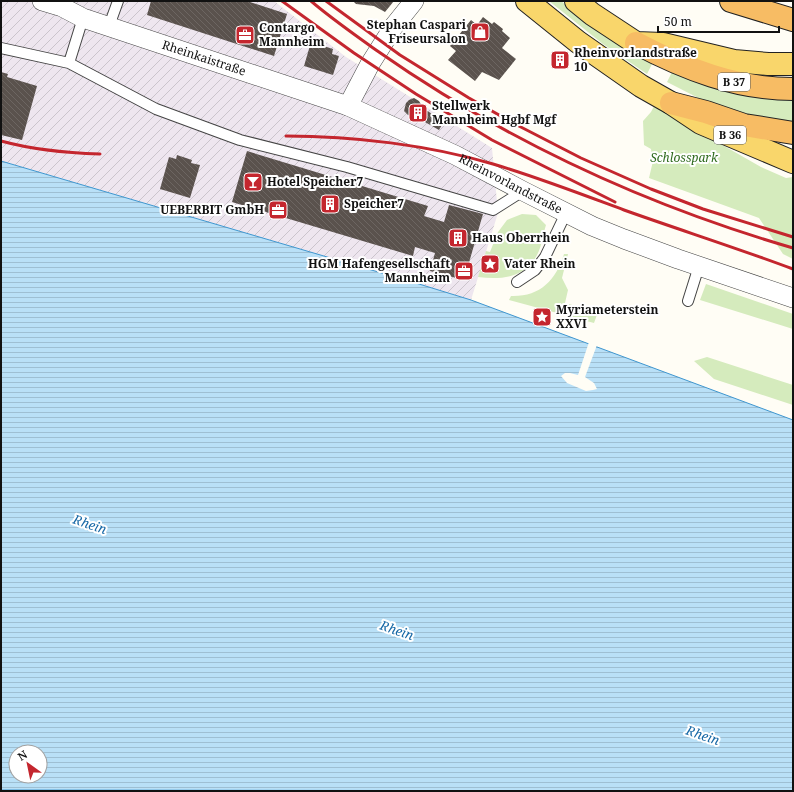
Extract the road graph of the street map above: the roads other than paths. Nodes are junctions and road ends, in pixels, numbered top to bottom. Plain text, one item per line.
1 (42, 1) edge
2 (118, 1) edge
3 (414, 1) edge
4 (527, 1) edge
5 (576, 1) edge
6 (731, 1) edge
7 (60, 4) edge
8 (83, 18) junction
9 (793, 20) edge
10 (109, 26) junction
11 (636, 43) joint
12 (1, 48) edge
13 (670, 53) junction
14 (69, 63) junction
15 (793, 64) edge
16 (793, 89) edge
17 (665, 100) junction
18 (348, 106) junction
19 (793, 133) edge
20 (793, 162) edge
21 (523, 191) junction
22 (566, 213) junction
23 (700, 266) junction
24 (516, 282) dead end
25 (793, 298) edge
26 (688, 301) dead end

1 - 7 street, Rheinkaistraße
2 - 10 lane
3 - 18 street
4 - 17 main road, B 36
5 - 11 main road, B 37
6 - 9 highway
7 - 8 street, Rheinkaistraße
8 - 10 street, Rheinkaistraße
8 - 14 lane
10 - 18 street, Rheinkaistraße
11 - 13 highway, B 37
12 - 14 lane
13 - 15 main road
13 - 16 highway, B 37
14 - 21 lane
17 - 19 highway
17 - 20 main road, B 36
18 - 21 street, Rheinvorlandstraße
21 - 22 street, Rheinvorlandstraße
22 - 23 street, Rheinvorlandstraße
22 - 24 lane
23 - 25 street, Rheinvorlandstraße
23 - 26 lane

